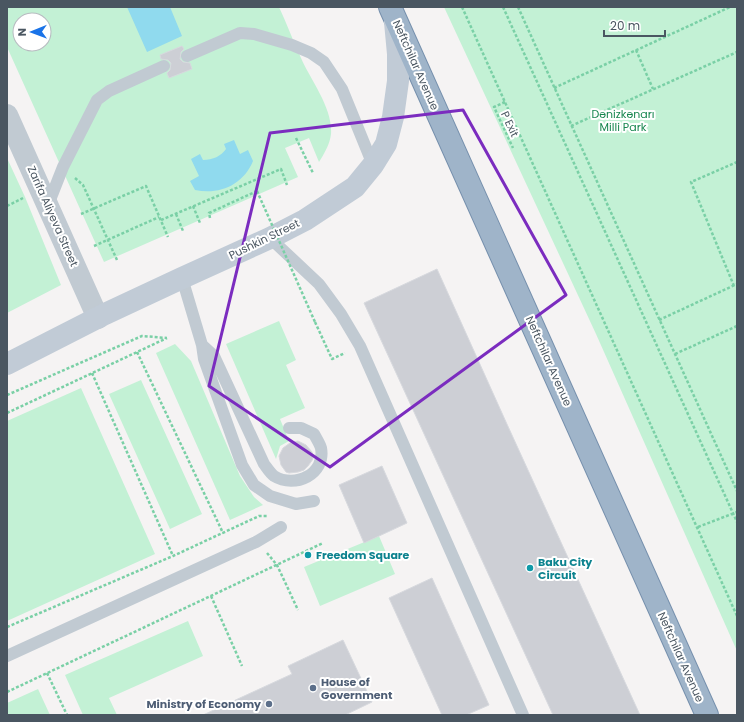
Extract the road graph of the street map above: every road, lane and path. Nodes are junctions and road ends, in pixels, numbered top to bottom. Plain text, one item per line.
1 (462, 7) edge
2 (503, 7) edge
3 (518, 7) edge
4 (730, 7) edge
5 (392, 12) edge
6 (636, 50) junction
7 (737, 52) edge
8 (187, 56) dead end
9 (164, 66) dead end
10 (554, 88) junction
11 (653, 89) junction
12 (505, 102) junction
13 (7, 115) edge
14 (571, 126) junction
15 (296, 138) dead end
16 (513, 148) dead end
17 (737, 162) edge
18 (373, 165) junction
19 (313, 173) dead end
20 (70, 176) dead end
21 (287, 185) dead end
22 (25, 197) dead end
23 (48, 205) junction
24 (7, 206) edge
25 (193, 206) junction
26 (94, 208) junction
27 (81, 214) dead end
28 (176, 214) junction
29 (159, 216) junction
30 (210, 218) dead end
31 (161, 220) junction
32 (200, 223) dead end
33 (183, 231) dead end
34 (168, 237) dead end
35 (270, 238) junction
36 (108, 240) junction
37 (94, 246) dead end
38 (117, 260) dead end
39 (182, 278) junction
40 (736, 285) edge
41 (98, 318) junction
42 (659, 320) junction
43 (737, 326) edge
44 (202, 344) junction
45 (360, 346) junction
46 (137, 352) junction
47 (675, 354) junction
48 (7, 364) edge
49 (92, 373) junction
50 (7, 395) edge
51 (7, 414) edge
52 (289, 428) dead end
53 (737, 491) edge
54 (314, 501) dead end
55 (737, 512) edge
56 (733, 514) junction
57 (737, 522) edge
58 (281, 527) joint
59 (698, 527) junction
60 (223, 533) junction
61 (256, 542) junction
62 (323, 543) dead end
63 (173, 556) junction
64 (277, 565) junction
65 (211, 596) junction
66 (298, 610) dead end
67 (737, 616) edge
68 (7, 627) edge
69 (7, 656) edge
70 (242, 666) dead end
71 (47, 673) junction
72 (7, 692) edge
73 (67, 715) edge
74 (523, 715) edge
75 (707, 715) edge

1 - 12 path
2 - 56 path
3 - 10 path
4 - 6 path
5 - 18 main road, Pushkin Street
5 - 75 highway, Neftchilar Avenue
6 - 10 path
6 - 11 path
7 - 11 path
8 - 18 lane
9 - 23 lane
10 - 14 path
11 - 14 path
12 - 16 path, P Exit
12 - 59 path
13 - 23 street, Zarifa Aliyeva Street
14 - 42 path
15 - 19 path
17 - 40 path
18 - 35 main road, Pushkin Street
20 - 26 path
21 - 25 path
22 - 24 path
23 - 41 street, Zarifa Aliyeva Street
25 - 28 path
25 - 32 path
26 - 27 path
26 - 29 path
26 - 36 path
28 - 31 path
28 - 33 path
29 - 31 path
29 - 36 path
30 - 45 path, bridge
31 - 34 path
35 - 39 main road, Pushkin Street
35 - 45 lane
36 - 37 path
36 - 38 path
39 - 41 main road, Pushkin Street
39 - 44 lane
40 - 42 path
41 - 48 main road, Pushkin Street
42 - 47 path
43 - 47 path
44 - 52 lane
44 - 54 lane
45 - 74 lane
46 - 49 path
46 - 50 path
46 - 60 path
47 - 53 path
49 - 51 path
49 - 63 path
55 - 56 path
56 - 57 path
56 - 59 path
58 - 60 path
58 - 61 lane
59 - 67 path
60 - 63 path
61 - 64 path
61 - 69 lane
62 - 64 path
63 - 68 path
64 - 65 path
64 - 66 path
65 - 70 path
65 - 71 path
71 - 72 path
71 - 73 path

